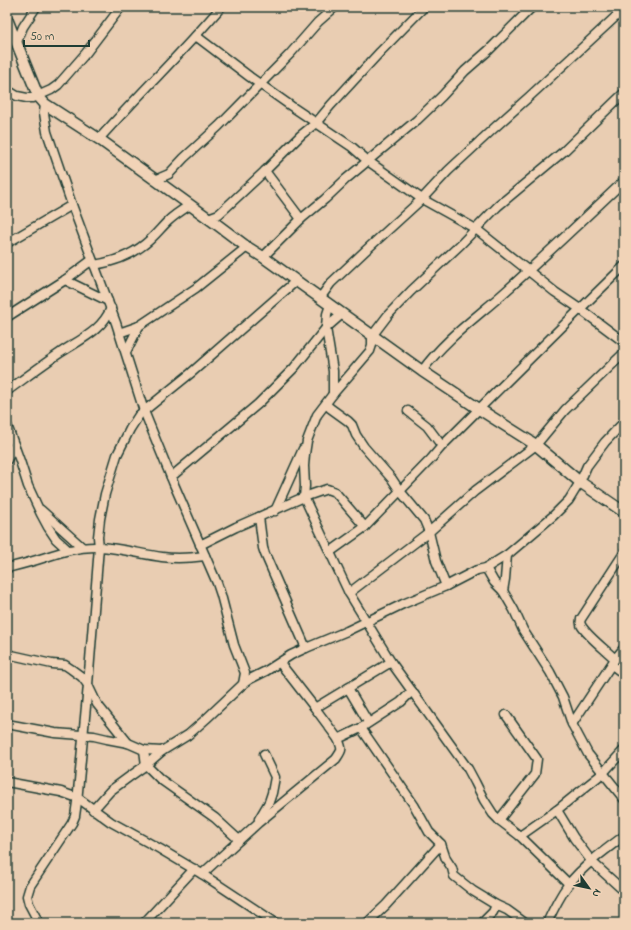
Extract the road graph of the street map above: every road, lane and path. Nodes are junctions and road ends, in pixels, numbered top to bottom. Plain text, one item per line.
1 (36, 7) edge
2 (121, 7) edge
3 (221, 7) edge
4 (335, 7) edge
5 (424, 7) edge
6 (532, 7) edge
7 (624, 10) edge
8 (7, 19) edge
9 (196, 36) junction
10 (17, 42) junction
11 (261, 84) junction
12 (7, 90) edge
13 (624, 93) edge
14 (38, 96) junction
15 (45, 104) junction
16 (305, 115) junction
17 (316, 123) junction
18 (301, 135) junction
19 (99, 139) junction
20 (368, 161) junction
21 (266, 171) junction
22 (169, 174) junction
23 (155, 180) junction
24 (624, 181) edge
25 (166, 188) junction
26 (422, 199) junction
27 (72, 205) junction
28 (190, 205) junction
29 (214, 218) junction
30 (301, 219) junction
31 (476, 229) junction
32 (7, 243) edge
33 (248, 247) junction
34 (263, 257) junction
35 (93, 262) junction
36 (624, 266) edge
37 (528, 271) junction
38 (65, 280) junction
39 (296, 281) junction
40 (325, 302) junction
41 (109, 304) junction
42 (580, 308) junction
43 (342, 314) junction
44 (7, 318) edge
45 (116, 323) junction
46 (139, 326) junction
47 (326, 328) junction
48 (94, 331) junction
49 (119, 333) junction
50 (372, 336) junction
51 (624, 342) edge
52 (126, 352) junction
53 (624, 353) edge
54 (422, 370) junction
55 (7, 391) edge
56 (333, 394) junction
57 (326, 404) junction
58 (478, 409) junction
59 (144, 411) junction
60 (408, 411) dead end
61 (624, 422) edge
62 (7, 425) edge
63 (307, 441) junction
64 (14, 445) junction
65 (536, 445) junction
66 (442, 446) junction
67 (7, 460) edge
68 (171, 477) junction
69 (580, 482) junction
70 (400, 492) junction
71 (304, 497) junction
72 (37, 506) junction
73 (275, 511) junction
74 (624, 512) edge
75 (259, 518) junction
76 (365, 527) junction
77 (429, 532) junction
78 (56, 539) junction
79 (200, 545) junction
80 (82, 547) junction
81 (99, 547) junction
82 (68, 550) junction
83 (330, 552) junction
84 (624, 553) edge
85 (53, 554) junction
86 (507, 555) junction
87 (205, 556) junction
88 (7, 568) edge
89 (486, 568) junction
90 (446, 586) junction
91 (503, 590) junction
92 (349, 593) junction
93 (367, 621) junction
94 (306, 648) junction
95 (624, 648) edge
96 (7, 654) edge
97 (391, 662) junction
98 (614, 662) junction
99 (280, 663) junction
100 (245, 673) junction
101 (624, 674) edge
102 (257, 675) junction
103 (242, 684) junction
104 (88, 685) junction
105 (348, 688) junction
106 (412, 691) junction
107 (417, 698) junction
108 (401, 702) junction
109 (315, 708) junction
110 (506, 715) dead end
111 (368, 722) junction
112 (7, 724) edge
113 (572, 724) junction
114 (361, 728) junction
115 (84, 736) junction
116 (338, 739) junction
117 (128, 743) junction
118 (144, 750) junction
119 (624, 750) edge
120 (162, 751) junction
121 (264, 754) dead end
122 (146, 766) junction
123 (603, 773) junction
124 (7, 782) edge
125 (78, 798) junction
126 (624, 799) edge
127 (93, 810) junction
128 (557, 810) junction
129 (499, 820) junction
130 (258, 823) junction
131 (520, 836) junction
132 (624, 836) edge
133 (239, 840) junction
134 (441, 844) junction
135 (592, 862) junction
136 (194, 869) junction
137 (202, 874) junction
138 (569, 884) junction
139 (624, 891) edge
140 (496, 905) junction
141 (39, 923) edge
142 (144, 923) edge
143 (276, 923) edge
144 (367, 923) edge
145 (482, 923) edge
146 (525, 923) edge
147 (548, 923) edge

1 - 10 street
2 - 14 street
3 - 9 street
4 - 11 street
5 - 17 street
6 - 20 street
7 - 26 street
8 - 10 street
9 - 11 street
9 - 19 street
10 - 14 street
11 - 16 street
11 - 22 street
12 - 14 street
13 - 31 street
14 - 15 street
15 - 19 street
15 - 27 street
16 - 17 street
16 - 18 street
17 - 18 street
17 - 20 street
18 - 21 street
19 - 23 street
20 - 26 street
20 - 30 street
21 - 29 street
21 - 30 street
22 - 23 street
22 - 25 street
23 - 25 street
24 - 37 street
25 - 28 street
26 - 31 street
26 - 40 street
27 - 32 street
27 - 35 street
28 - 29 street
28 - 35 street
29 - 33 street
30 - 34 street
31 - 37 street
31 - 50 street
33 - 34 street
33 - 46 street
34 - 39 street
35 - 38 street
35 - 41 street
36 - 42 street
37 - 42 street
37 - 54 street
38 - 41 street
38 - 44 street
39 - 40 street
39 - 59 street
40 - 43 street
40 - 47 street
41 - 45 street
41 - 48 street
42 - 51 street
42 - 58 street
43 - 47 street
43 - 50 street
45 - 48 street
45 - 49 street
46 - 49 street
46 - 52 street
47 - 56 street
47 - 68 street
48 - 55 street
49 - 52 street
50 - 54 street
50 - 56 street
52 - 59 street
53 - 65 street
54 - 58 street
56 - 57 street
57 - 63 street
57 - 70 street
58 - 65 street
58 - 66 street
59 - 68 street
59 - 81 street
60 - 66 street
61 - 69 street
62 - 64 street
63 - 71 street
63 - 73 street
64 - 67 street
64 - 72 street
65 - 69 street
65 - 77 street
66 - 70 street
68 - 79 street
69 - 74 street
69 - 86 street
70 - 76 street
70 - 77 street
71 - 73 street
71 - 76 street
71 - 83 street
72 - 78 street
72 - 80 street
73 - 75 street
75 - 79 street
75 - 94 street
76 - 83 street
77 - 90 street
77 - 92 street
78 - 82 street
78 - 85 street
79 - 87 street
80 - 81 street
80 - 82 street
81 - 87 street
81 - 104 street
82 - 85 street
83 - 92 street
84 - 98 street
85 - 88 street
86 - 89 street
86 - 91 street
87 - 100 street
89 - 90 street
89 - 91 street
90 - 93 street
91 - 113 street
92 - 93 street
93 - 94 street
93 - 97 street
94 - 99 street
95 - 98 street
96 - 104 street
97 - 105 street
97 - 106 street
98 - 101 street
98 - 113 street
99 - 102 street
99 - 109 street
100 - 102 street
100 - 103 street
102 - 103 street
103 - 120 street
104 - 115 street
104 - 117 street
105 - 109 street
105 - 111 street
106 - 107 street
106 - 108 street
107 - 108 street
107 - 129 street
108 - 111 street
109 - 116 street
110 - 129 street
111 - 114 street
112 - 115 street
113 - 123 street
114 - 116 street
114 - 134 street
115 - 117 street
115 - 125 street
116 - 130 street
117 - 118 street
118 - 120 street
118 - 122 street
119 - 123 street
120 - 122 street
121 - 130 street
122 - 127 street
122 - 133 street
123 - 126 street
123 - 128 street
124 - 125 street
125 - 127 street
125 - 141 street
127 - 136 street
128 - 131 street
128 - 135 street
129 - 131 street
130 - 133 street
131 - 138 street
132 - 135 street
133 - 137 street
134 - 140 street
134 - 144 street
135 - 138 street
135 - 139 street
136 - 137 street
136 - 142 street
137 - 143 street
138 - 147 street
140 - 145 street
140 - 146 street

